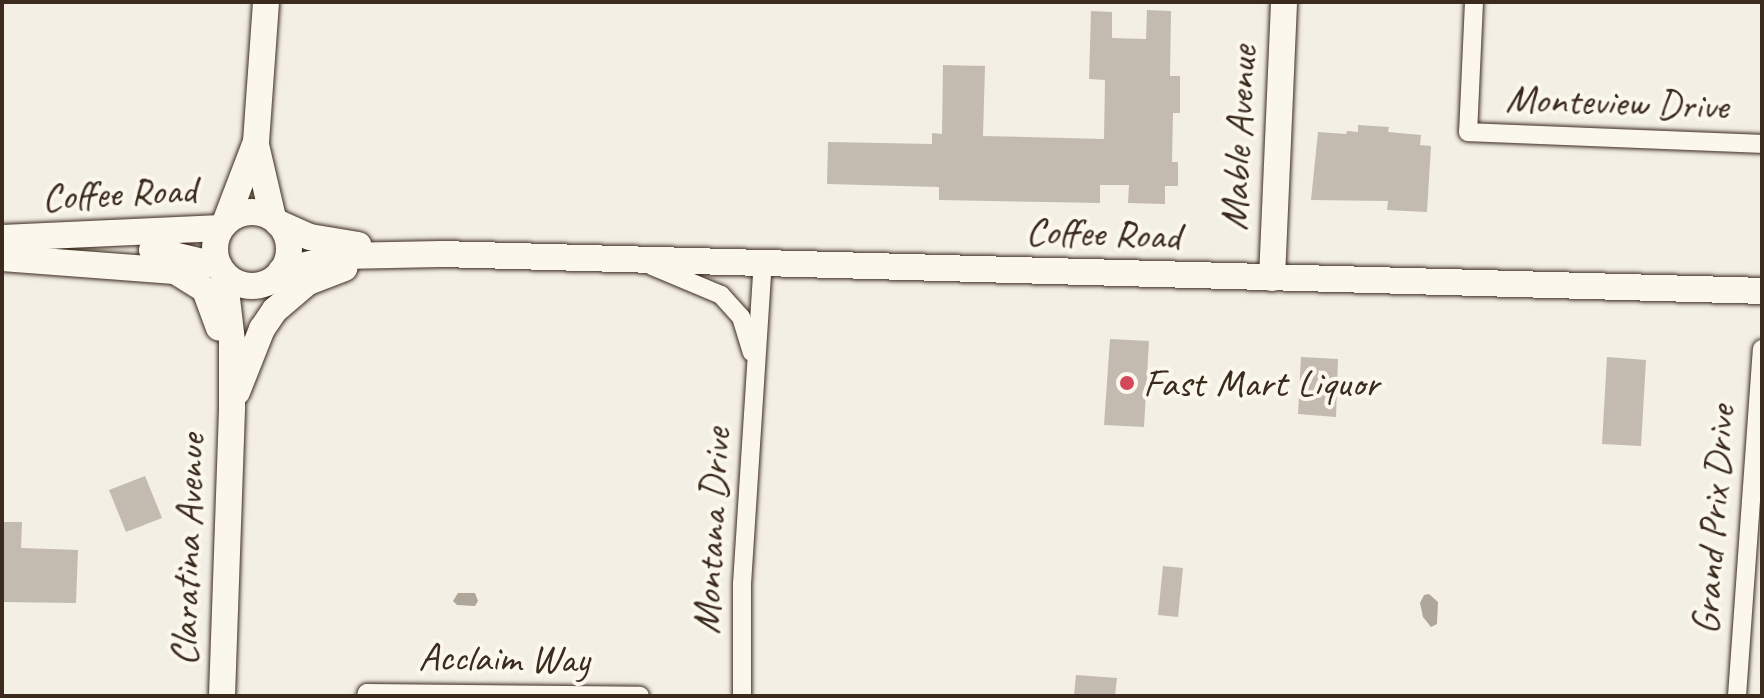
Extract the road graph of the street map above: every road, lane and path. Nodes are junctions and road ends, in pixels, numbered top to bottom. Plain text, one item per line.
1 (266, 2) edge
2 (1284, 2) edge
3 (1474, 2) edge
4 (256, 142) junction
5 (1762, 144) edge
6 (275, 220) junction
7 (223, 225) junction
8 (12, 238) edge
9 (441, 254) junction
10 (2, 258) edge
11 (634, 259) junction
12 (763, 262) junction
13 (221, 269) junction
14 (273, 277) junction
15 (1272, 278) junction
16 (1762, 291) edge
17 (1762, 349) edge
18 (756, 370) junction
19 (232, 406) junction
20 (1760, 411) edge
21 (1756, 516) edge
22 (366, 694) edge
23 (222, 696) edge
24 (640, 696) edge
25 (742, 696) edge
26 (1737, 696) edge

1 - 4 main road
2 - 15 main road, Mable Avenue
3 - 5 street, Monteview Drive
4 - 6 main road
4 - 7 main road
6 - 7 main road
6 - 9 main road, Coffee Road
6 - 14 main road
7 - 8 main road, Coffee Road
7 - 13 main road
8 - 13 main road, Coffee Road
9 - 11 main road, Coffee Road
9 - 14 main road, Coffee Road
9 - 19 main road
10 - 19 main road
11 - 12 main road, Coffee Road
11 - 18 street, Montana Drive
12 - 15 main road, Coffee Road
12 - 18 street, Montana Drive
13 - 14 main road
13 - 19 main road, Claratina Avenue
14 - 19 main road, Claratina Avenue
15 - 16 main road, Coffee Road
17 - 20 street, Grand Prix Drive
18 - 25 street, Montana Drive
19 - 23 main road, Claratina Avenue
20 - 21 street, Grand Prix Drive
21 - 26 street, Grand Prix Drive
22 - 24 street, Acclaim Way

